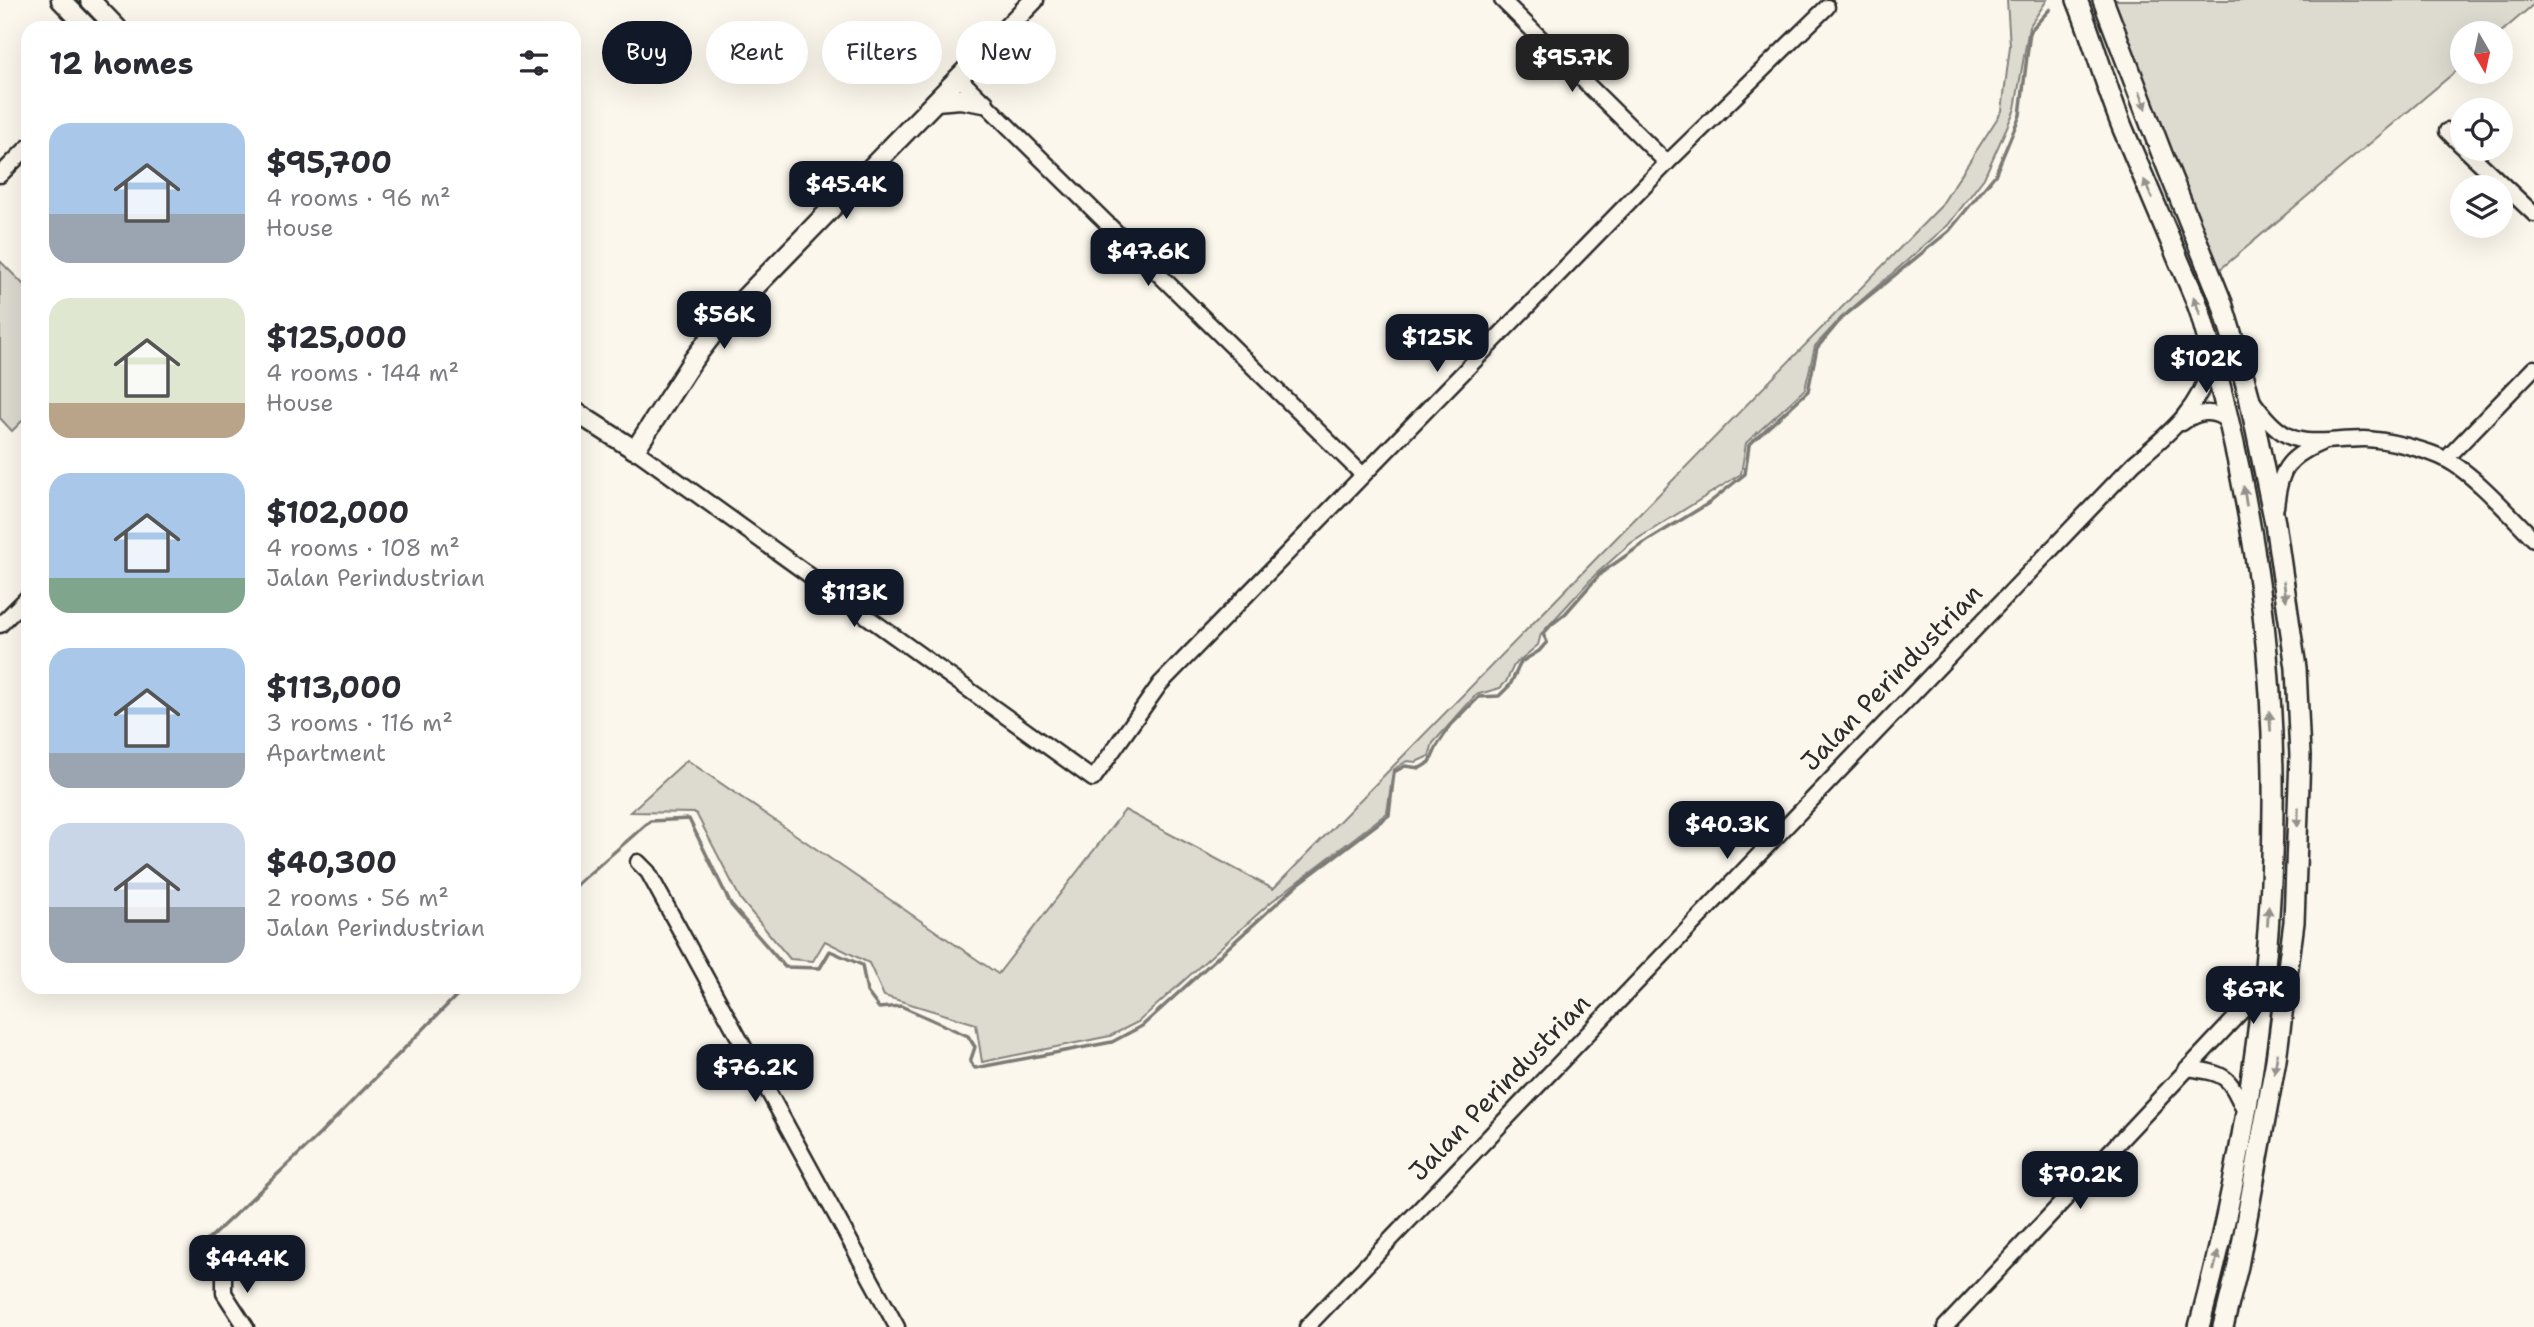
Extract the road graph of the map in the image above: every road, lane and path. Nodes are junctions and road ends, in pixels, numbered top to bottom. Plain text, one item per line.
1 (61, 0) edge
2 (90, 0) edge
3 (1034, 0) edge
4 (1502, 0) edge
5 (2074, 0) edge
6 (2106, 0) edge
7 (1826, 7) dead end
8 (81, 21) edge
9 (110, 21) edge
10 (1013, 21) edge
11 (956, 78) edge
12 (966, 84) edge
13 (936, 101) junction
14 (984, 103) junction
15 (2447, 131) dead end
16 (2450, 134) edge
17 (21, 154) edge
18 (2479, 161) edge
19 (1667, 163) junction
20 (0, 175) edge
21 (2534, 214) edge
22 (2213, 362) junction
23 (2532, 374) edge
24 (2249, 396) junction
25 (581, 415) edge
26 (2228, 422) junction
27 (2180, 423) junction
28 (2322, 443) junction
29 (635, 450) junction
30 (2446, 459) junction
31 (1363, 475) junction
32 (2275, 523) junction
33 (2534, 539) edge
34 (21, 604) edge
35 (0, 625) edge
36 (638, 862) dead end
37 (2265, 969) junction
38 (2187, 1068) junction
39 (2246, 1115) junction
40 (224, 1270) dead end
41 (246, 1327) edge
42 (897, 1327) edge
43 (1307, 1327) edge
44 (1945, 1327) edge
45 (2199, 1327) edge
46 (2223, 1327) edge

1 - 8 main road
2 - 9 main road
3 - 10 main road
4 - 19 street
22 -> 5 highway
6 -> 24 highway
7 - 19 street
11 - 13 main road
12 - 14 street
13 - 14 main road
13 - 29 main road
14 - 31 street
15 - 16 street
17 - 20 street
18 - 21 street
19 - 31 street
22 - 26 highway
22 - 27 street, Jalan Perindustrian
23 - 30 street
24 - 28 street
24 - 32 highway
25 - 29 main road
26 - 27 street
37 -> 26 highway
27 - 43 street, Jalan Perindustrian
28 - 30 street
28 - 32 street
29 - 31 street
30 - 33 street
32 -> 46 highway
34 - 35 street
36 - 42 street
37 - 38 street
37 - 39 highway
38 - 39 street
38 - 44 street
45 -> 39 highway
40 - 41 street

